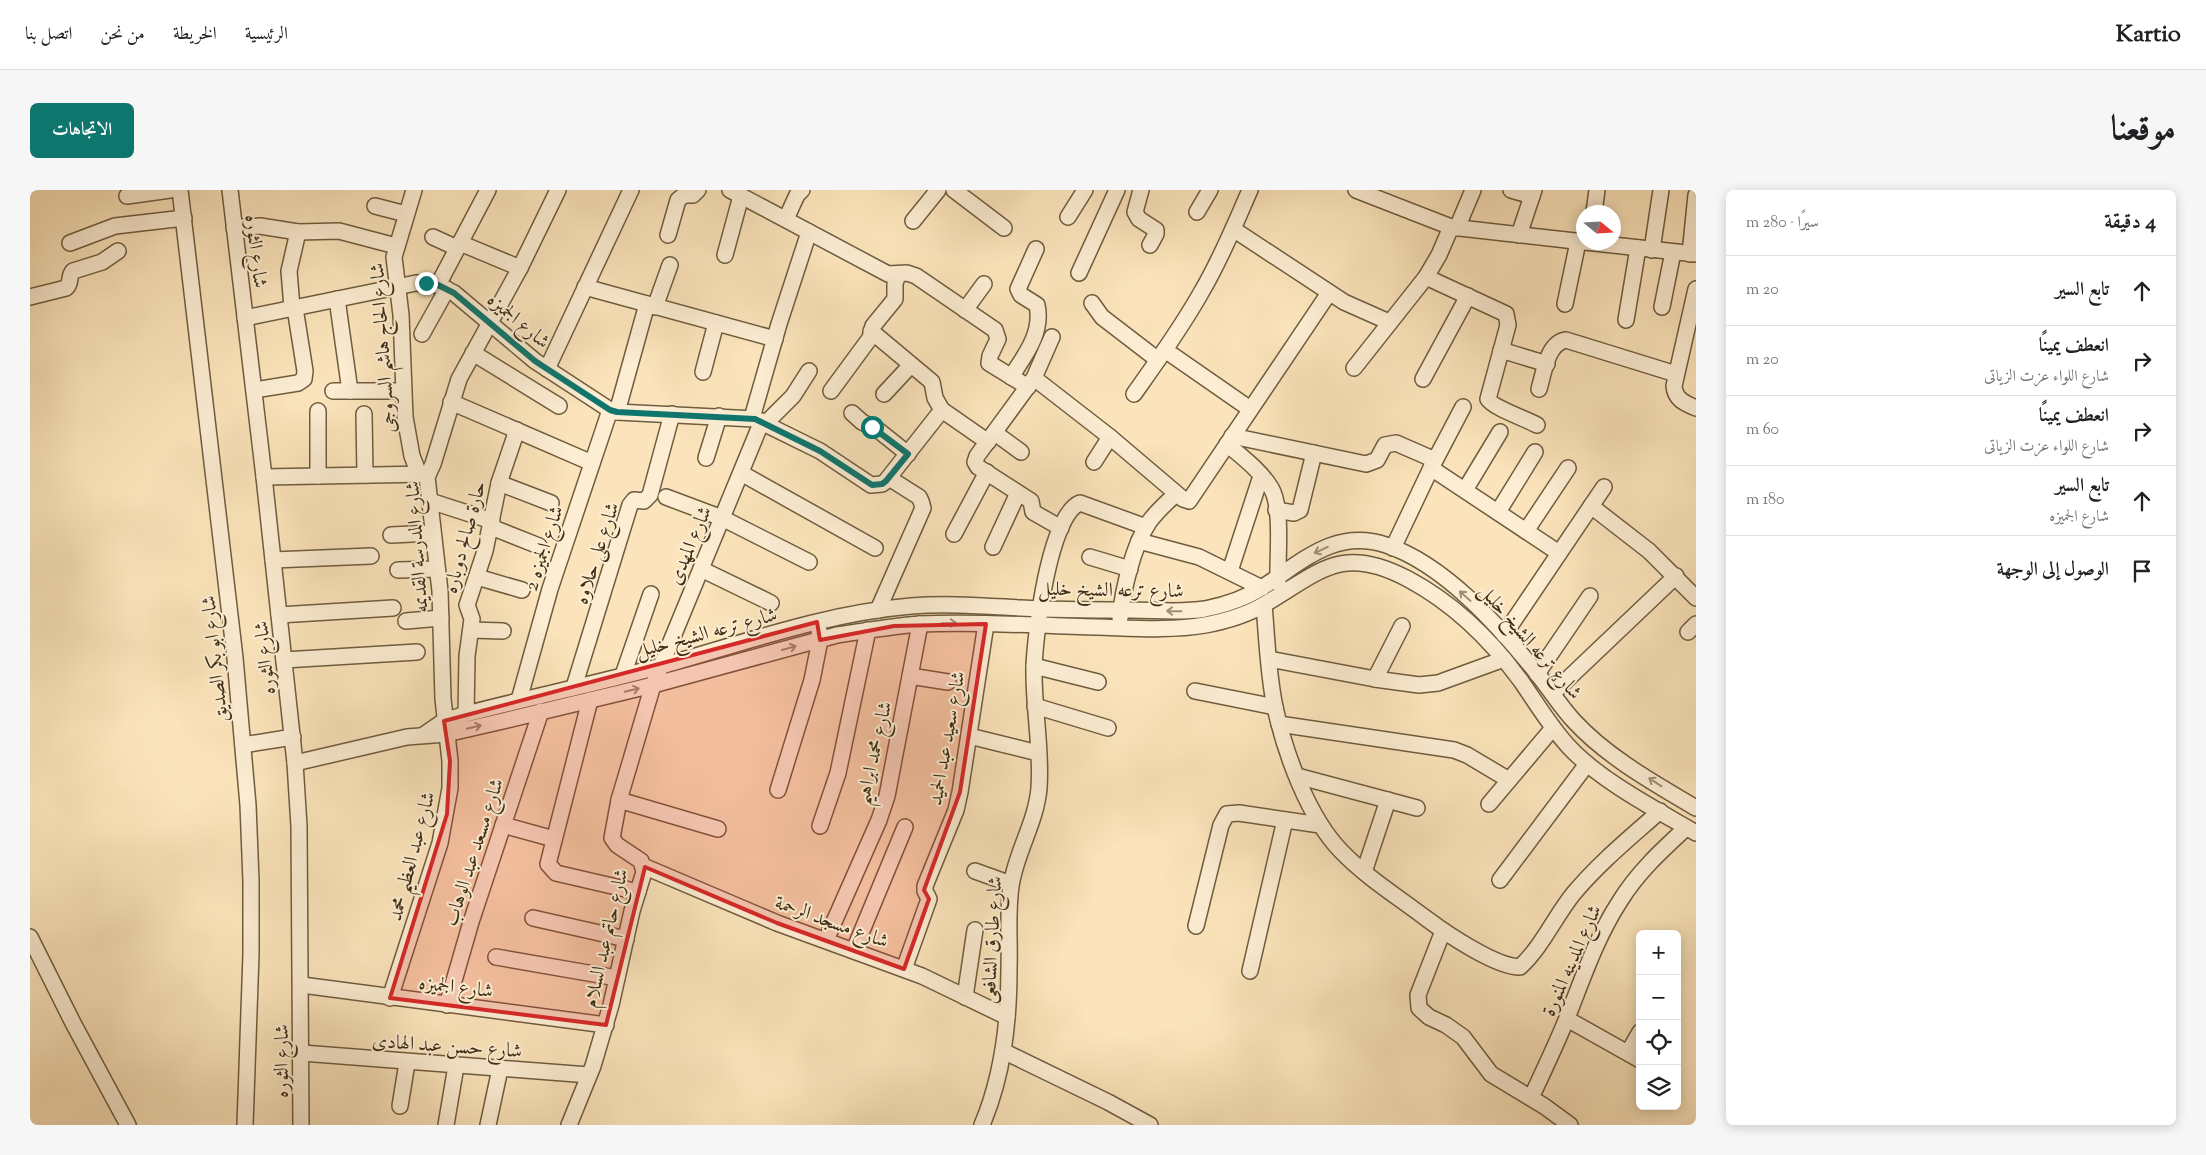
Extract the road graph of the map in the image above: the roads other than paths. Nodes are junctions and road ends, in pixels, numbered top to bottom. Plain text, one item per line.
1 (170, 190) edge
2 (180, 190) edge
3 (230, 190) edge
4 (414, 190) edge
5 (488, 190) edge
6 (558, 190) edge
7 (631, 190) edge
8 (698, 190) edge
9 (802, 190) edge
10 (938, 190) edge
11 (954, 190) edge
12 (1085, 190) edge
13 (1117, 190) edge
14 (1122, 190) edge
15 (1210, 190) edge
16 (1250, 190) edge
17 (1356, 190) edge
18 (1473, 190) edge
19 (1511, 190) edge
20 (1596, 190) edge
21 (1661, 190) edge
22 (736, 193) edge
23 (1533, 193) edge
24 (1140, 194) edge
25 (1380, 194) edge
26 (1696, 195) edge
27 (127, 196) dead end
28 (1595, 205) edge
29 (374, 206) dead end
30 (1197, 212) dead end
31 (406, 214) junction
32 (1068, 217) dead end
33 (184, 218) junction
34 (786, 219) junction
35 (913, 221) dead end
36 (1454, 227) junction
37 (234, 228) junction
38 (1004, 228) dead end
39 (1233, 229) junction
40 (298, 232) junction
41 (809, 232) junction
42 (1519, 234) junction
43 (668, 235) dead end
44 (433, 237) dead end
45 (1576, 241) edge
46 (70, 243) dead end
47 (459, 245) junction
48 (1150, 245) dead end
49 (396, 246) junction
50 (1621, 246) edge
51 (1036, 249) dead end
52 (1645, 249) junction
53 (1582, 250) edge
54 (118, 251) dead end
55 (1673, 252) junction
56 (1693, 254) edge
57 (725, 255) dead end
58 (670, 265) dead end
59 (520, 268) junction
60 (898, 274) junction
61 (1079, 274) dead end
62 (1426, 276) junction
63 (984, 284) dead end
64 (398, 286) junction
65 (442, 287) junction
66 (585, 287) junction
67 (1696, 289) edge
68 (1329, 293) junction
69 (1468, 296) junction
70 (30, 297) edge
71 (337, 299) junction
72 (1092, 303) dead end
73 (1565, 304) dead end
74 (651, 306) junction
75 (293, 308) junction
76 (1662, 308) dead end
77 (965, 310) junction
78 (246, 318) junction
79 (1626, 320) dead end
80 (490, 322) junction
81 (1389, 322) junction
82 (716, 323) junction
83 (872, 331) junction
84 (422, 334) dead end
85 (1052, 337) dead end
86 (774, 339) junction
87 (1501, 350) junction
88 (473, 353) junction
89 (1162, 355) junction
90 (911, 364) junction
91 (1547, 364) junction
92 (1354, 368) dead end
93 (547, 369) junction
94 (809, 371) dead end
95 (703, 372) dead end
96 (1676, 374) junction
97 (1011, 377) junction
98 (1423, 379) dead end
99 (1031, 382) junction
100 (1539, 389) dead end
101 (254, 390) junction
102 (333, 391) dead end
103 (350, 391) junction
104 (403, 391) junction
105 (831, 391) dead end
106 (884, 394) dead end
107 (1134, 394) dead end
108 (451, 402) junction
109 (559, 406) dead end
110 (1463, 407) dead end
111 (1696, 408) edge
112 (1250, 409) junction
113 (318, 410) dead end
114 (942, 410) junction
115 (613, 411) junction
116 (852, 413) dead end
117 (364, 414) dead end
118 (672, 414) junction
119 (719, 416) junction
120 (760, 421) junction
121 (1537, 425) dead end
122 (517, 430) junction
123 (1500, 432) dead end
124 (1110, 437) junction
125 (991, 438) junction
126 (1230, 440) junction
127 (1021, 452) dead end
128 (1535, 452) dead end
129 (1314, 453) junction
130 (908, 454) junction
131 (706, 458) dead end
132 (1094, 462) dead end
133 (592, 463) junction
134 (1433, 464) junction
135 (1568, 468) dead end
136 (987, 472) junction
137 (741, 473) junction
138 (424, 474) junction
139 (365, 475) junction
140 (318, 476) junction
141 (1261, 476) junction
142 (264, 477) junction
143 (889, 478) junction
144 (499, 483) junction
145 (1604, 487) dead end
146 (1465, 490) junction
147 (1018, 493) junction
148 (666, 497) dead end
149 (1183, 497) junction
150 (430, 501) junction
151 (551, 503) dead end
152 (1592, 506) junction
153 (1276, 510) junction
154 (1498, 512) junction
155 (722, 518) junction
156 (492, 524) junction
157 (1146, 527) junction
158 (1061, 528) junction
159 (1526, 531) junction
160 (433, 533) junction
161 (954, 534) dead end
162 (390, 535) dead end
163 (1139, 542) junction
164 (539, 546) dead end
165 (993, 547) dead end
166 (875, 548) dead end
167 (1393, 548) junction
168 (1559, 553) junction
169 (371, 556) dead end
170 (1090, 558) dead end
171 (273, 560) junction
172 (809, 562) dead end
173 (437, 569) junction
174 (701, 569) junction
175 (1130, 569) junction
176 (398, 570) dead end
177 (1230, 571) junction
178 (1278, 576) junction
179 (476, 577) junction
180 (1689, 585) edge
181 (1262, 588) junction
182 (522, 590) dead end
183 (651, 594) dead end
184 (1279, 595) junction
185 (1590, 596) dead end
186 (771, 603) dead end
187 (1264, 605) junction
188 (393, 608) dead end
189 (1040, 609) junction
190 (878, 610) junction
191 (1121, 610) junction
192 (279, 615) junction
193 (441, 618) junction
194 (406, 621) dead end
195 (817, 622) junction
196 (920, 624) junction
197 (986, 624) junction
198 (1039, 626) junction
199 (1402, 626) dead end
200 (1119, 628) junction
201 (471, 630) junction
202 (868, 630) junction
203 (503, 631) dead end
204 (1504, 634) junction
205 (820, 640) junction
206 (417, 652) dead end
207 (1269, 659) junction
208 (1504, 659) junction
209 (284, 660) junction
210 (661, 666) junction
211 (1034, 666) junction
212 (1537, 674) junction
213 (623, 675) junction
214 (910, 676) junction
215 (1375, 679) junction
216 (948, 682) dead end
217 (1098, 682) dead end
218 (653, 685) junction
219 (574, 687) junction
220 (1195, 691) dead end
221 (1553, 693) junction
222 (519, 700) junction
223 (590, 700) junction
224 (1035, 706) junction
225 (1275, 707) junction
226 (541, 712) junction
227 (466, 714) junction
228 (1279, 724) junction
229 (446, 727) junction
230 (1108, 728) dead end
231 (1553, 728) junction
232 (969, 736) junction
233 (292, 737) junction
234 (243, 745) junction
235 (1038, 753) junction
236 (295, 762) junction
237 (1587, 764) junction
238 (1297, 776) junction
239 (1509, 780) junction
240 (778, 790) dead end
241 (619, 800) junction
242 (1388, 800) junction
243 (1488, 804) dead end
244 (1417, 808) dead end
245 (1696, 808) edge
246 (1660, 810) junction
247 (1285, 820) junction
248 (503, 825) junction
249 (1320, 825) junction
250 (820, 826) dead end
251 (904, 827) dead end
252 (718, 829) dead end
253 (1691, 831) edge
254 (554, 839) junction
255 (643, 866) junction
256 (975, 871) dead end
257 (1364, 872) junction
258 (1500, 880) dead end
259 (1011, 884) junction
260 (638, 892) junction
261 (533, 918) dead end
262 (1196, 926) dead end
263 (975, 930) dead end
264 (1443, 931) junction
265 (30, 937) edge
266 (626, 939) junction
267 (826, 940) junction
268 (854, 950) junction
269 (496, 956) dead end
270 (904, 969) junction
271 (1250, 971) dead end
272 (617, 978) junction
273 (302, 986) junction
274 (965, 997) junction
275 (390, 998) junction
276 (447, 1005) junction
277 (1006, 1016) junction
278 (1566, 1019) junction
279 (606, 1025) junction
280 (1003, 1051) junction
281 (302, 1053) junction
282 (1634, 1057) edge
283 (407, 1063) junction
284 (456, 1066) junction
285 (500, 1069) junction
286 (589, 1076) junction
287 (1531, 1098) junction
288 (400, 1106) dead end
289 (128, 1125) edge
290 (246, 1125) edge
291 (302, 1125) edge
292 (446, 1125) edge
293 (488, 1125) edge
294 (569, 1125) edge
295 (982, 1125) edge
296 (1150, 1125) edge
297 (1569, 1125) edge

1 - 27 street
2 - 33 street, شارع ابو بكر الصديق
3 - 37 street, شارع الثوره
4 - 31 street, شارع الحاج هاشم السروجى
5 - 47 street
6 - 59 street, شارع المدرسة القديمه
7 - 66 street
8 - 43 street
9 - 34 street
10 - 35 street
11 - 38 street
12 - 32 street
13 - 61 street
14 - 24 street
15 - 30 street
16 - 39 street
17 - 25 street
18 - 36 street
19 - 23 street
20 - 28 street
21 - 52 street
22 - 34 street
22 - 57 street
23 - 42 street
24 - 48 street
25 - 36 street
26 - 56 street
29 - 31 street
31 - 49 street, شارع الحاج هاشم السروجى
33 - 46 street
33 - 234 street, شارع ابو بكر الصديق
34 - 41 street
36 - 42 street
36 - 62 street
37 - 40 street
37 - 78 street, شارع الثوره
39 - 68 street
39 - 89 street
40 - 49 street
40 - 75 street
41 - 60 street
41 - 86 street, شارع المهدى
42 - 45 street
44 - 47 street
47 - 59 street
47 - 65 street
49 - 64 street, شارع الحاج هاشم السروجى
50 - 52 street
51 - 97 street
52 - 55 street
52 - 79 street
53 - 73 street
54 - 70 street
55 - 56 street
55 - 76 street
58 - 74 street, شارع الجميزه 2
59 - 80 street, شارع المدرسة القديمه
60 - 77 street
60 - 83 street
62 - 69 street
62 - 81 street
63 - 77 street
64 - 65 street
64 - 71 street
64 - 104 street, شارع الحاج هاشم السروجى
65 - 80 street, شارع الجميزه
65 - 84 street
66 - 74 street
66 - 93 street
67 - 96 street
68 - 81 street
68 - 112 street
69 - 87 street
69 - 98 street
71 - 75 street
71 - 103 street
72 - 89 street
74 - 82 street
74 - 115 street, شارع الجميزه 2
75 - 78 street
75 - 101 street
77 - 97 street
78 - 101 street, شارع الثوره
80 - 88 street, شارع المدرسة القديمه
80 - 93 street, شارع الجميزه
81 - 92 street
82 - 86 street
82 - 95 street
83 - 90 street
83 - 105 street
85 - 99 street
86 - 120 street, شارع المهدى
87 - 91 street
87 - 121 street
88 - 108 street, شارع المدرسة القديمه
88 - 109 street
89 - 107 street
89 - 112 street
90 - 106 street
90 - 114 street
91 - 96 street
91 - 100 street
93 - 115 street, شارع الجميزه
94 - 120 street
96 - 111 street
97 - 99 street
99 - 124 street
99 - 125 street
101 - 142 street, شارع الثوره
102 - 103 street
103 - 104 street
104 - 138 street, شارع الحاج هاشم السروجى
108 - 122 street
108 - 138 street, شارع المدرسة القديمه
110 - 134 street
112 - 126 street
113 - 140 street
114 - 125 street
114 - 130 street
115 - 118 street
115 - 133 street, شارع الجميزه 2
116 - 130 street
117 - 139 street
118 - 119 street
118 - 219 street, شارع على حلاوه
119 - 120 street
119 - 131 street
120 - 137 street, شارع المهدى
120 - 143 street
122 - 133 street
122 - 144 street, حارة صالح دوباره
123 - 146 street
124 - 132 street
124 - 149 street
125 - 127 street
125 - 136 street
126 - 129 street
126 - 141 street
126 - 149 street
128 - 154 street
129 - 134 street
129 - 153 street
130 - 143 street
133 - 222 street, شارع الجميزه 2
134 - 146 street
134 - 167 street
135 - 159 street
136 - 147 street
136 - 161 street
137 - 155 street, شارع المهدى
137 - 166 street
138 - 139 street
138 - 150 street, شارع المدرسة القديمه
139 - 140 street
140 - 142 street
141 - 153 street
141 - 177 street
142 - 171 street, شارع الثوره
143 - 190 street
144 - 151 street
144 - 156 street, حارة صالح دوباره
145 - 152 street
146 - 154 street
147 - 158 street
147 - 165 street
148 - 155 street
149 - 157 street
150 - 156 street
150 - 160 street, شارع المدرسة القديمه
152 - 168 street
152 - 180 street
153 - 178 street
154 - 159 street
155 - 172 street
155 - 174 street, شارع المهدى
156 - 164 street
156 - 179 street, حارة صالح دوباره
157 - 158 street, شارع طارق الشافعى
157 - 163 street
158 - 189 street, شارع طارق الشافعى
159 - 168 street
160 - 162 street
160 - 173 street, شارع المدرسة القديمه
163 - 175 street
163 - 177 street
167 -> 178 street, شارع ترعه الشيخ خليل
204 -> 167 street, شارع ترعه الشيخ خليل
168 - 204 street
169 - 171 street
170 - 175 street
171 - 192 street, شارع الثوره
173 - 176 street
173 - 193 street, شارع المدرسة القديمه
174 - 186 street
174 - 210 street, شارع المهدى
175 - 191 street
177 - 181 street
178 - 181 street, شارع ترعه الشيخ خليل
178 - 184 street
179 - 182 street
179 - 201 street, حارة صالح دوباره
180 - 221 street
181 -> 191 street, شارع ترعه الشيخ خليل
183 - 213 street
184 - 187 street, شارع ترعه الشيخ خليل
184 - 208 street, شارع ترعه الشيخ خليل
185 - 212 street
187 - 200 street, شارع ترعه الشيخ خليل
187 - 207 street
188 - 192 street
189 - 190 street, شارع ترعه الشيخ خليل
189 - 191 street, شارع ترعه الشيخ خليل
189 - 198 street, شارع طارق الشافعى
190 - 195 street, شارع ترعه الشيخ خليل
191 - 200 street
192 - 209 street, شارع الثوره
193 - 194 street
193 - 229 street, شارع المدرسة القديمه
195 - 205 street
195 - 210 street, شارع ترعه الشيخ خليل
196 -> 197 street, شارع ترعه الشيخ خليل
196 - 202 street, شارع ترعه الشيخ خليل
196 - 214 street, شارع محمد ابراهيم
197 - 198 street, شارع ترعه الشيخ خليل
197 - 232 street, شارع سعيد عبد الحميد
198 - 200 street, شارع ترعه الشيخ خليل
198 - 211 street, شارع طارق الشافعى
199 - 215 street
201 - 203 street
201 - 227 street, حارة صالح دوباره
202 - 205 street, شارع ترعه الشيخ خليل
202 - 250 street
204 - 212 street, شارع ترعه الشيخ خليل
218 -> 205 street, شارع ترعه الشيخ خليل
205 - 240 street
206 - 209 street
207 - 215 street
207 - 225 street
208 - 215 street
208 - 231 street, شارع ترعه الشيخ خليل
209 - 233 street, شارع الثوره
210 - 213 street, شارع ترعه الشيخ خليل
210 - 218 street, شارع المهدى
211 - 217 street
211 - 224 street, شارع طارق الشافعى
212 - 221 street, شارع ترعه الشيخ خليل
213 - 219 street, شارع ترعه الشيخ خليل
214 - 216 street
214 - 267 street, شارع محمد ابراهيم
223 -> 218 street, شارع ترعه الشيخ خليل
218 - 241 street, شارع حاتم عبد السلام
219 - 222 street, شارع ترعه الشيخ خليل
220 - 225 street
245 -> 221 street, شارع ترعه الشيخ خليل
222 - 227 street, شارع ترعه الشيخ خليل
223 - 226 street, شارع ترعه الشيخ خليل
223 - 254 street
224 - 230 street
224 - 235 street, شارع طارق الشافعى
225 - 228 street
229 -> 226 street, شارع ترعه الشيخ خليل
226 - 248 street, شارع مسعد عبد الوهاب
227 - 229 street, شارع ترعه الشيخ خليل
228 - 238 street
228 - 239 street
229 - 236 street, شارع ترعه الشيخ خليل
229 - 275 street, شارع عبد العظيم محمد
231 - 237 street, شارع ترعه الشيخ خليل
231 - 239 street
232 - 235 street
232 - 270 street, شارع سعيد عبد الحميد
233 - 234 street
233 - 236 street, شارع الثوره
234 - 290 street, شارع ابو بكر الصديق
235 - 259 street, شارع طارق الشافعى
236 - 273 street, شارع الثوره
237 - 246 street, شارع ترعه الشيخ خليل
237 - 258 street
238 - 242 street
238 - 249 street
239 - 243 street
241 - 252 street
241 - 255 street, شارع حاتم عبد السلام
242 - 244 street
242 - 257 street
246 - 253 street, شارع ترعه الشيخ خليل
246 - 264 street
247 - 249 street
247 - 262 street
247 - 271 street
248 - 254 street
248 - 276 street, شارع مسعد عبد الوهاب
249 - 257 street
251 - 268 street
253 - 278 street, شارع المدينه المنورة
254 - 260 street
255 - 260 street, شارع حاتم عبد السلام
255 - 267 street, شارع مسجد الرحمة
256 - 259 street
257 - 264 street
259 - 277 street, شارع طارق الشافعى
260 - 266 street, شارع حاتم عبد السلام
261 - 266 street
263 - 274 street
264 - 287 street
265 - 289 street
266 - 272 street, شارع حاتم عبد السلام
267 - 268 street, شارع مسجد الرحمة
268 - 270 street, شارع مسجد الرحمة
269 - 272 street
270 - 274 street, شارع مسجد الرحمة
272 - 279 street, شارع حاتم عبد السلام
273 - 275 street, شارع الجميزه
273 - 281 street, شارع الثوره
274 - 277 street, شارع مسجد الرحمة
275 - 276 street, شارع الجميزه
276 - 279 street, شارع الجميزه
277 - 280 street, شارع طارق الشافعى
278 - 282 street
278 - 287 street, شارع المدينه المنورة
279 - 286 street, شارع حاتم عبد السلام
280 - 295 street, شارع طارق الشافعى
280 - 296 street
281 - 283 street, شارع حسن عبد الهادى
281 - 291 street, شارع الثوره
283 - 284 street, شارع حسن عبد الهادى
283 - 288 street
284 - 285 street, شارع حسن عبد الهادى
284 - 292 street
285 - 286 street, شارع حسن عبد الهادى
285 - 293 street
286 - 294 street, شارع حاتم عبد السلام
287 - 297 street

